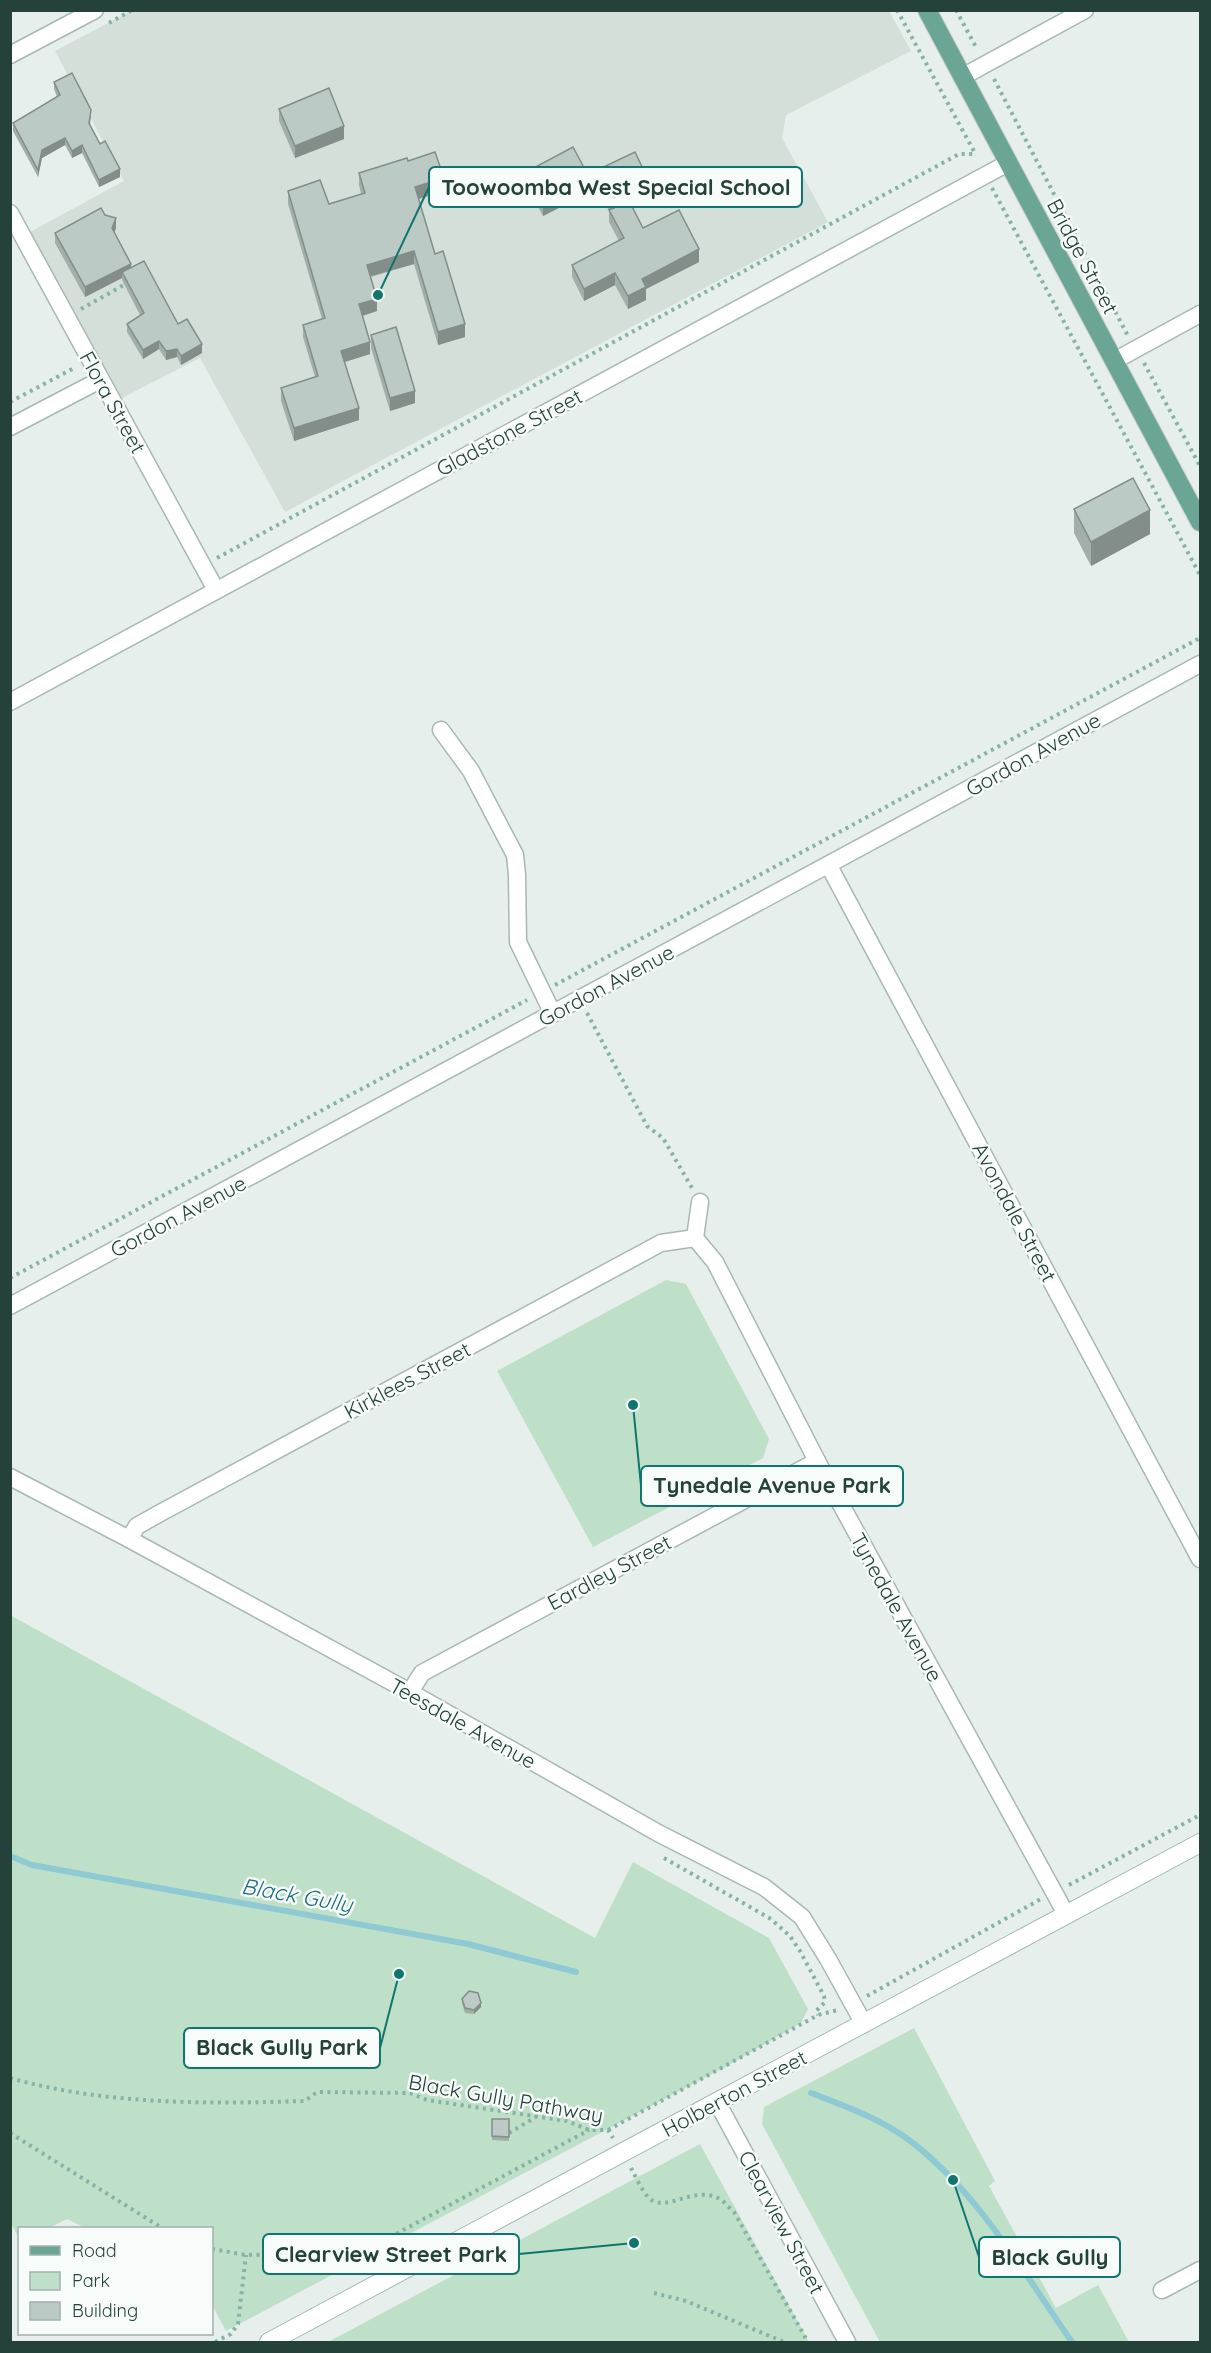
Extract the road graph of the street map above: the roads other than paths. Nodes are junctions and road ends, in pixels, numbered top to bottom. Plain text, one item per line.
1 (95, 10) edge
2 (927, 10) edge
3 (1085, 10) edge
4 (10, 55) edge
5 (962, 76) junction
6 (1008, 163) junction
7 (10, 213) edge
8 (1200, 314) edge
9 (1114, 361) junction
10 (100, 380) junction
11 (10, 428) edge
12 (1200, 522) edge
13 (216, 590) junction
14 (1200, 664) edge
15 (10, 702) edge
16 (441, 730) dead end
17 (829, 866) junction
18 (554, 1014) junction
19 (700, 1202) road end
20 (695, 1238) junction
21 (10, 1306) edge
22 (817, 1461) junction
23 (10, 1477) edge
24 (129, 1539) junction
25 (1200, 1559) edge
26 (410, 1692) junction
27 (1200, 1844) edge
28 (1066, 1914) junction
29 (864, 2024) junction
30 (717, 2102) junction
31 (1200, 2270) edge
32 (1162, 2290) dead end
33 (269, 2343) edge
34 (847, 2343) edge

1 - 4 street
2 - 5 main road, Bridge Street
3 - 5 street
5 - 6 main road, Bridge Street
6 - 9 main road, Bridge Street
6 - 13 street, Gladstone Street
7 - 10 street, Flora Street
8 - 9 street
9 - 12 main road, Bridge Street
10 - 11 street
10 - 13 street, Flora Street
13 - 15 street, Gladstone Street
14 - 17 street, Gordon Avenue
16 - 18 street
17 - 18 street, Gordon Avenue
17 - 25 street, Avondale Street
18 - 21 street, Gordon Avenue
19 - 20 street
20 - 22 street, Tynedale Avenue
20 - 24 street, Kirklees Street
22 - 26 street, Eardley Street
22 - 28 street, Tynedale Avenue
23 - 24 street, Teesdale Avenue
24 - 26 street, Teesdale Avenue
26 - 29 street, Teesdale Avenue
27 - 28 main road, Holberton Street
28 - 29 main road, Holberton Street
29 - 30 main road, Holberton Street
30 - 33 main road, Holberton Street
30 - 34 street, Clearview Street
31 - 32 street

